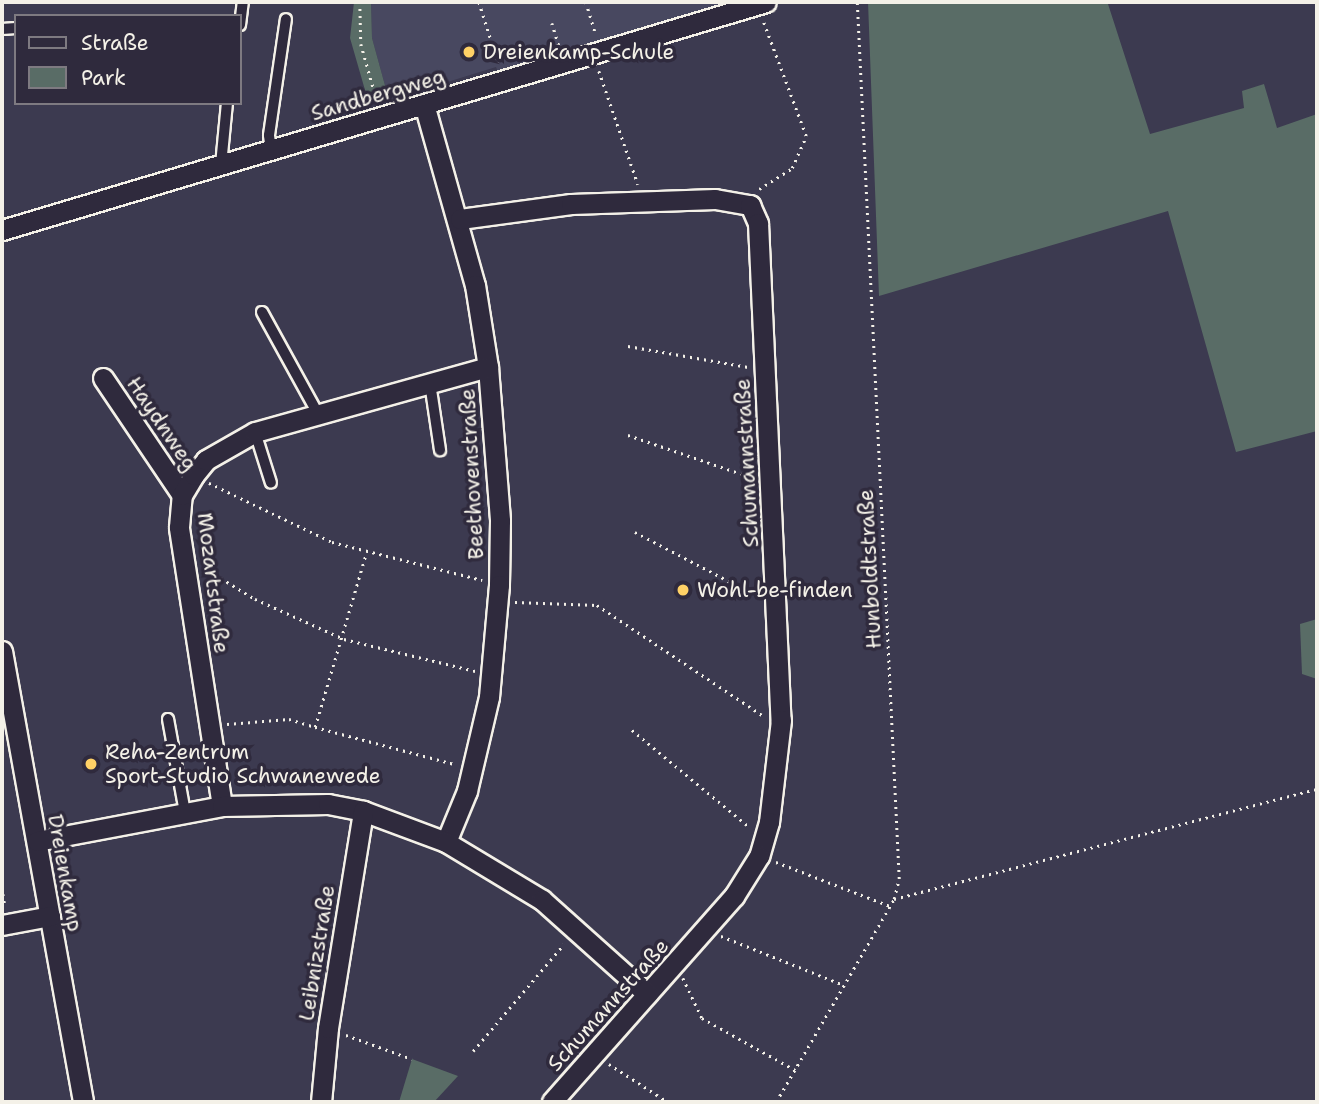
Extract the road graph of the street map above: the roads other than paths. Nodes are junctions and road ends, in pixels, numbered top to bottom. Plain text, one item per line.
1 (762, 3) edge
2 (286, 19) dead end
3 (424, 104) junction
4 (227, 105) edge
5 (271, 150) junction
6 (221, 165) junction
7 (460, 219) junction
8 (2, 230) edge
9 (262, 312) dead end
10 (488, 367) junction
11 (103, 378) dead end
12 (430, 383) junction
13 (317, 412) junction
14 (255, 432) junction
15 (440, 450) dead end
16 (271, 483) dead end
17 (182, 495) junction
18 (2, 651) edge
19 (5, 691) edge
20 (168, 719) dead end
21 (222, 806) junction
22 (363, 811) junction
23 (185, 813) junction
24 (37, 841) junction
25 (446, 842) junction
26 (50, 916) junction
27 (2, 925) edge
28 (647, 994) junction
29 (83, 1102) edge
30 (321, 1102) edge
31 (552, 1102) edge

1 - 3 street, Sandbergweg
2 - 5 lane
3 - 5 street, Sandbergweg
3 - 7 street, Beethovenstraße
4 - 6 lane
5 - 6 street, Sandbergweg
6 - 8 street, Sandbergweg
7 - 10 street, Beethovenstraße
7 - 28 street, Schumannstraße
9 - 13 lane
10 - 12 street, Mozartstraße
10 - 25 street, Beethovenstraße
11 - 17 street, Haydnweg
12 - 13 street, Mozartstraße
12 - 15 lane
13 - 14 street, Mozartstraße
14 - 16 lane
14 - 17 street, Mozartstraße
17 - 21 street, Mozartstraße
18 - 19 street, Dreienkamp
19 - 24 street, Dreienkamp
20 - 23 lane
21 - 22 street
21 - 23 street
22 - 25 street
22 - 30 street, Leibnizstraße
23 - 24 street
24 - 26 street, Dreienkamp
25 - 28 street
26 - 27 street
26 - 29 street, Dreienkamp
28 - 31 street, Schumannstraße

